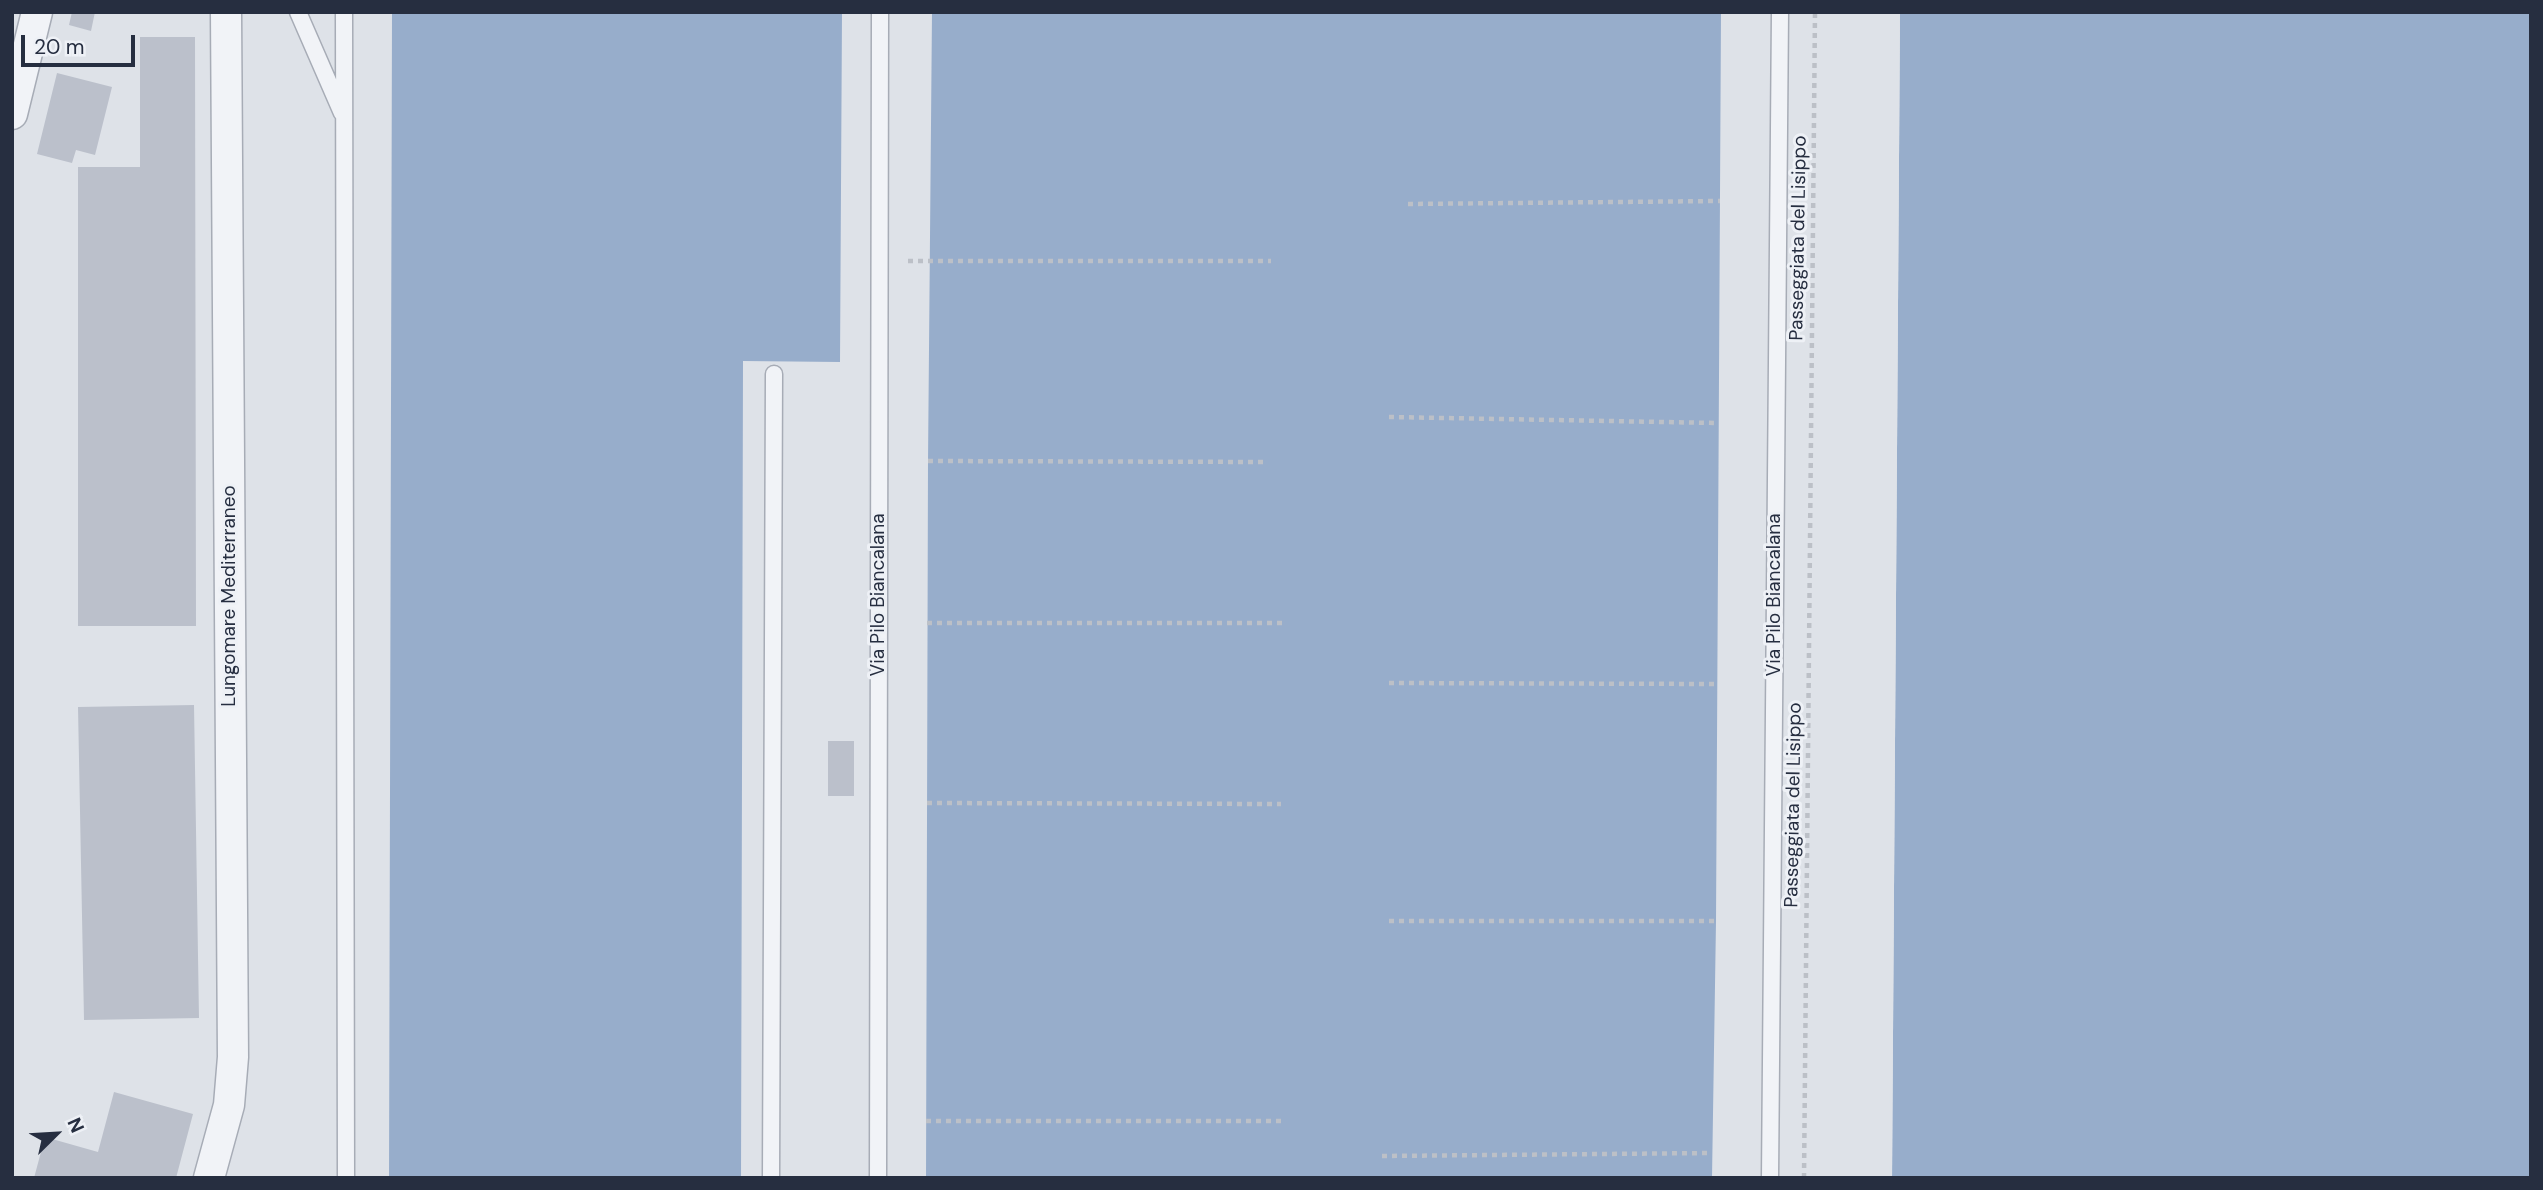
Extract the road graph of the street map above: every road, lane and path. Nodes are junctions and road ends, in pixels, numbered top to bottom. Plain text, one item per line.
1 (37, 12) edge
2 (226, 12) edge
3 (298, 12) edge
4 (344, 12) edge
5 (880, 12) edge
6 (1780, 12) edge
7 (1815, 12) edge
8 (12, 114) edge
9 (344, 118) junction
10 (1720, 201) dead end
11 (1408, 204) dead end
12 (908, 261) dead end
13 (1271, 261) dead end
14 (774, 374) dead end
15 (1389, 417) dead end
16 (1718, 423) dead end
17 (928, 461) dead end
18 (1266, 462) dead end
19 (928, 623) dead end
20 (1283, 623) dead end
21 (1389, 682) dead end
22 (1717, 684) dead end
23 (926, 803) dead end
24 (1281, 804) dead end
25 (1389, 921) dead end
26 (1716, 921) dead end
27 (1283, 1121) dead end
28 (926, 1122) dead end
29 (1712, 1153) dead end
30 (1382, 1156) dead end
31 (209, 1178) edge
32 (346, 1178) edge
33 (771, 1178) edge
34 (878, 1178) edge
35 (1770, 1178) edge
36 (1804, 1178) edge

1 - 8 street
2 - 31 street, Lungomare Mediterraneo
3 - 9 lane
4 - 9 lane
5 - 34 lane, Via Pilo Biancalana
6 - 35 lane, Via Pilo Biancalana
7 - 36 path, Passeggiata del Lisippo
9 - 32 lane
10 - 11 path
12 - 13 path
14 - 33 lane
15 - 16 path
17 - 18 path
19 - 20 path
21 - 22 path
23 - 24 path
25 - 26 path
27 - 28 path
29 - 30 path

